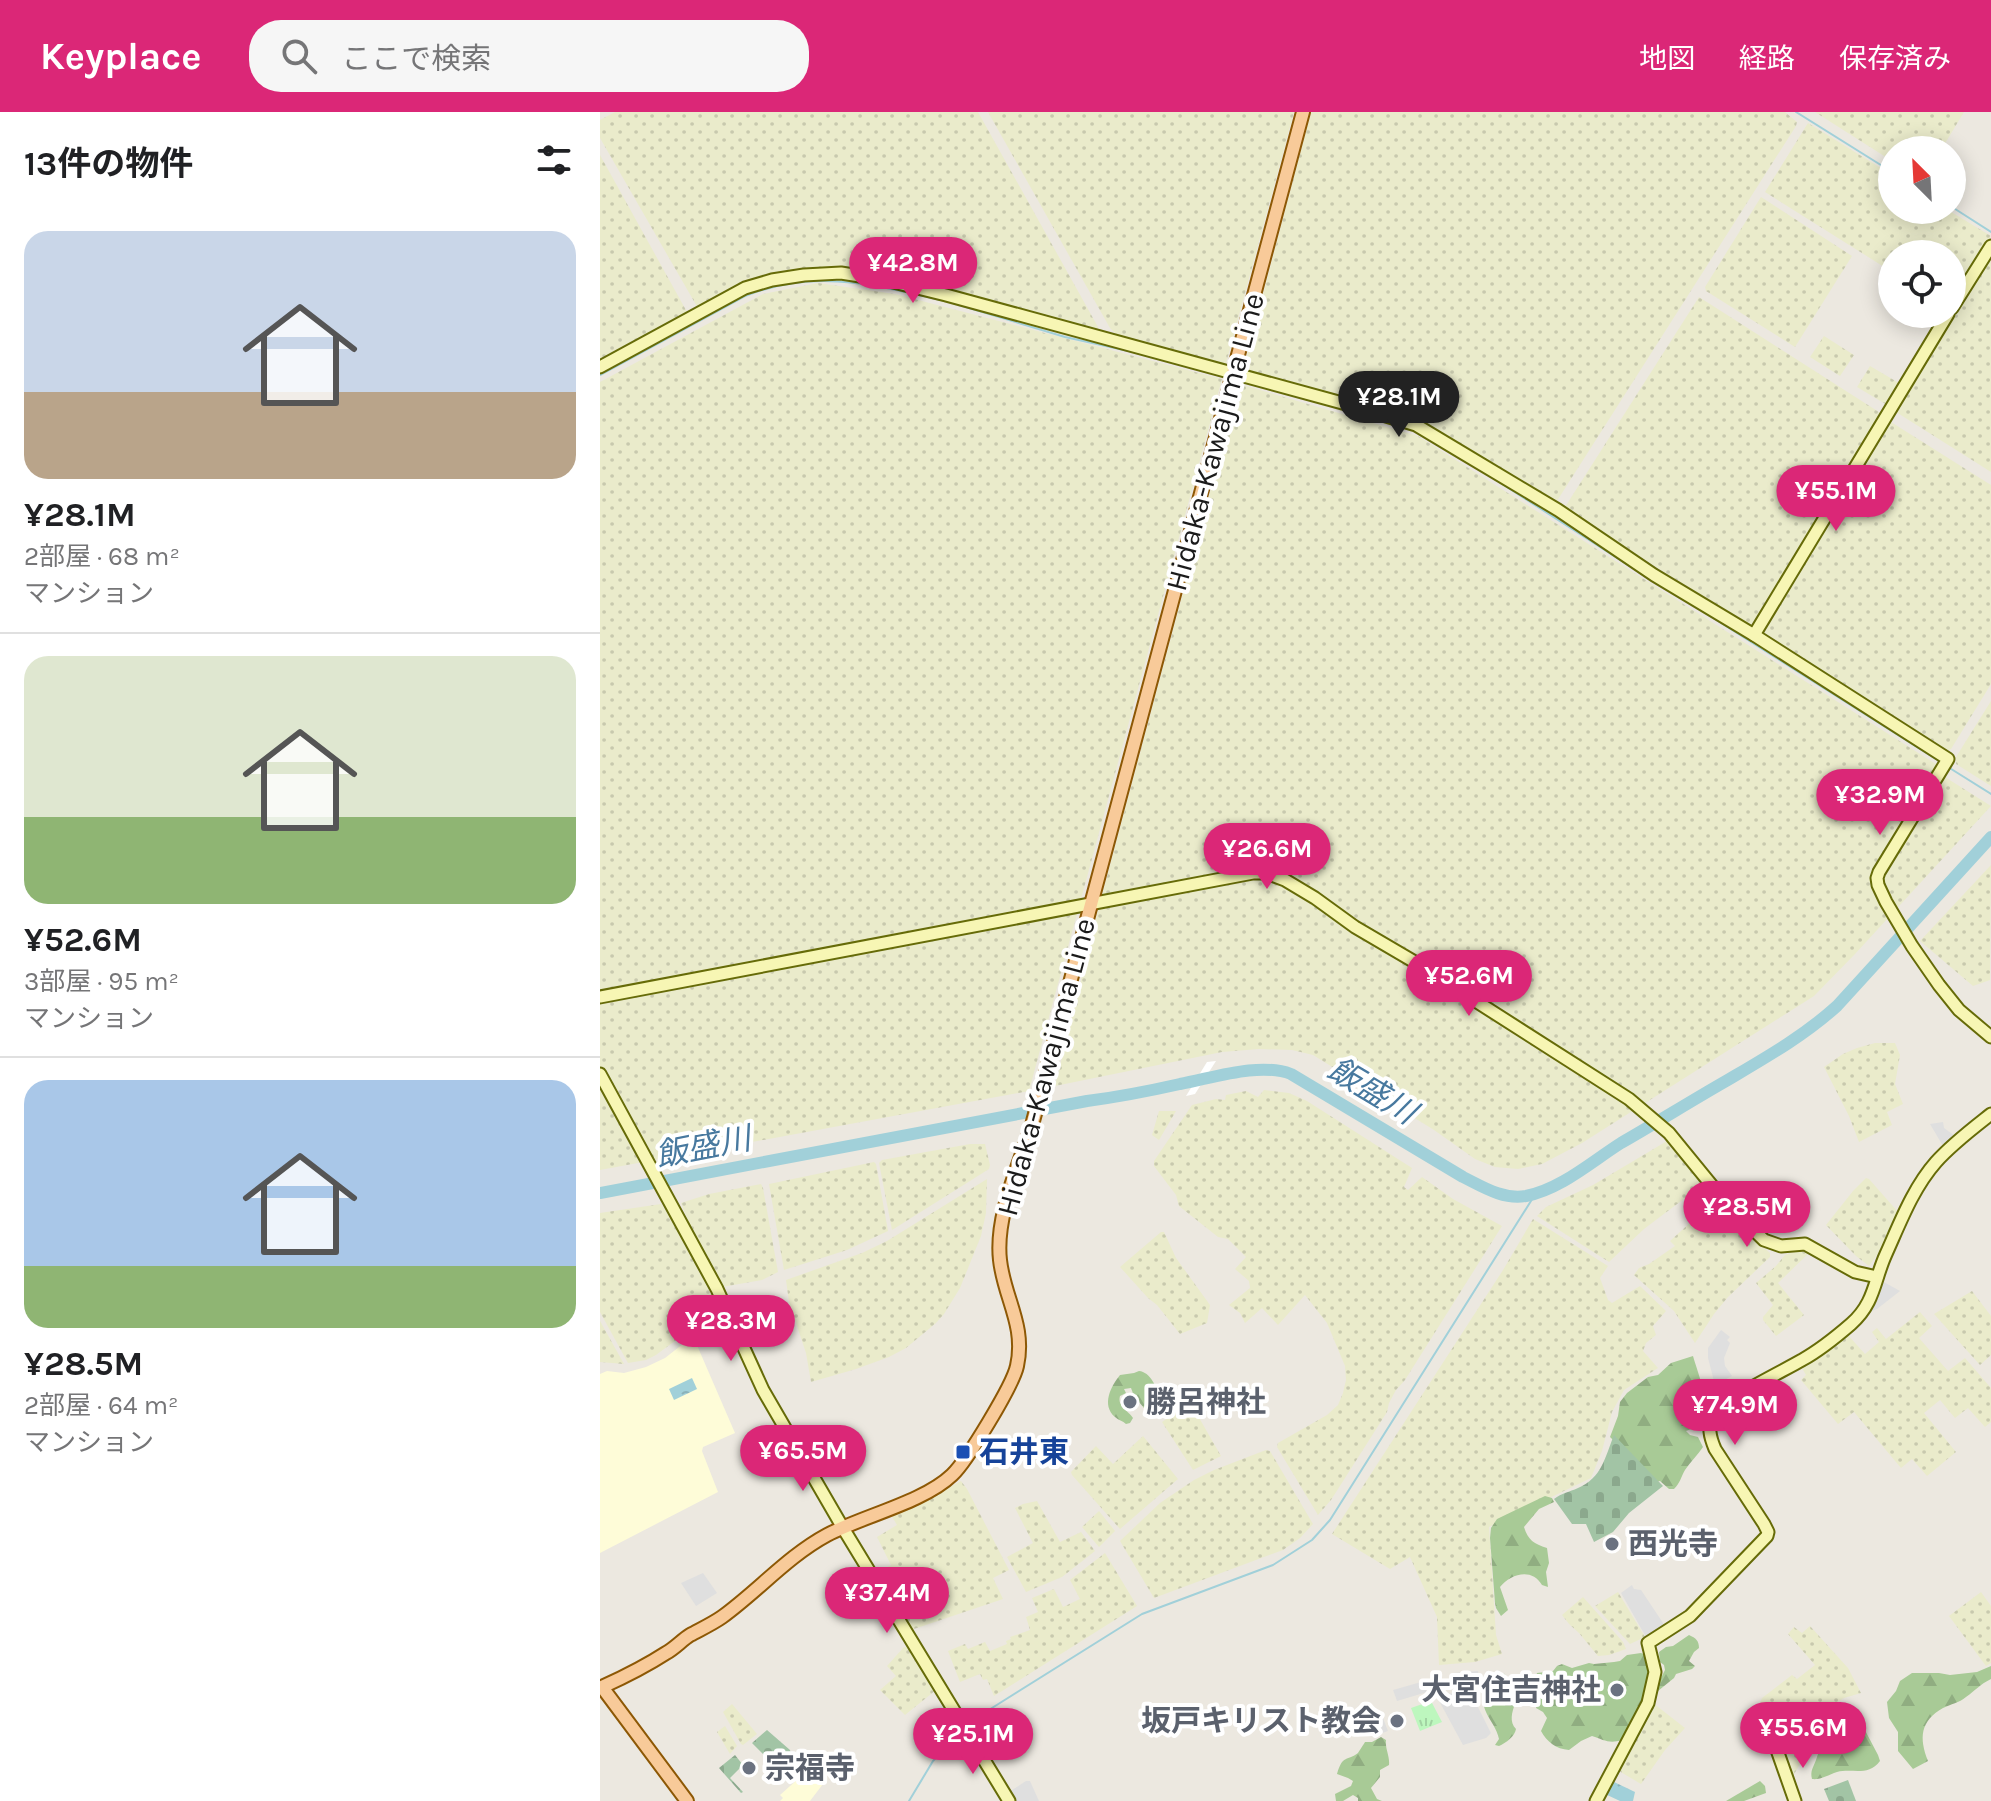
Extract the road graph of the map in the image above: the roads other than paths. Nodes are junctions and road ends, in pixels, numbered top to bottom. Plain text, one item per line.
1 (1303, 112) edge
2 (1991, 246) edge
3 (1966, 286) edge
4 (1940, 328) edge
5 (600, 367) edge
6 (1233, 372) junction
7 (1754, 635) junction
8 (1091, 903) junction
9 (600, 997) edge
10 (1991, 1037) edge
11 (600, 1074) edge
12 (1991, 1114) edge
13 (1877, 1277) junction
14 (843, 1528) junction
15 (601, 1686) edge
16 (1777, 1750) dead end
17 (687, 1801) edge
18 (1009, 1801) edge
19 (1596, 1801) edge
20 (1795, 1801) edge

1 - 6 main road, Hidaka-Kawajima Line
2 - 3 street
4 - 7 street
5 - 6 street
6 - 7 street
6 - 8 main road, Hidaka-Kawajima Line
7 - 10 street
8 - 9 street
8 - 13 street
8 - 14 main road, Hidaka-Kawajima Line
11 - 14 street
12 - 13 street
13 - 19 street
14 - 15 main road, Hidaka-Kawajima Line
14 - 18 street
15 - 17 main road, Hidaka-Kawajima Line
16 - 20 street

